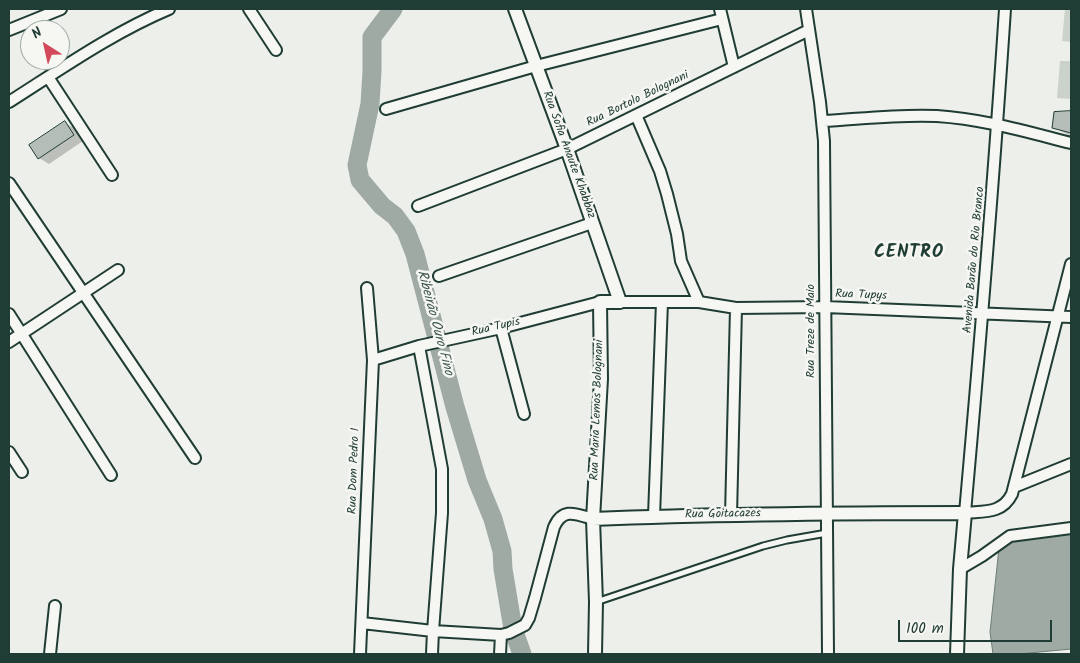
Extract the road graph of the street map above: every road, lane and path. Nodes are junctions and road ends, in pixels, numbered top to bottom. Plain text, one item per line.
1 (61, 9) edge
2 (169, 9) edge
3 (249, 9) edge
4 (515, 9) edge
5 (806, 9) edge
6 (1005, 9) edge
7 (721, 14) edge
8 (9, 30) edge
9 (809, 30) junction
10 (276, 50) dead end
11 (536, 66) junction
12 (734, 67) junction
13 (48, 77) junction
14 (9, 102) edge
15 (386, 109) dead end
16 (636, 115) junction
17 (823, 121) junction
18 (998, 125) junction
19 (1071, 143) edge
20 (567, 149) junction
21 (112, 175) dead end
22 (9, 183) edge
23 (418, 206) dead end
24 (592, 223) junction
25 (1071, 264) edge
26 (118, 270) dead end
27 (439, 276) dead end
28 (367, 288) dead end
29 (84, 293) junction
30 (600, 302) junction
31 (620, 302) junction
32 (662, 302) junction
33 (699, 302) junction
34 (825, 307) junction
35 (736, 308) junction
36 (983, 313) junction
37 (9, 314) edge
38 (1058, 316) junction
39 (1071, 317) edge
40 (501, 328) junction
41 (22, 334) junction
42 (9, 342) edge
43 (424, 345) junction
44 (372, 360) junction
45 (524, 414) dead end
46 (9, 452) edge
47 (195, 458) dead end
48 (1071, 464) edge
49 (22, 472) dead end
50 (111, 475) dead end
51 (1014, 487) junction
52 (827, 513) junction
53 (965, 513) junction
54 (731, 515) junction
55 (654, 516) junction
56 (593, 519) junction
57 (1071, 528) edge
58 (827, 533) junction
59 (960, 569) junction
60 (596, 602) junction
61 (55, 606) dead end
62 (362, 623) junction
63 (433, 630) junction
64 (505, 634) junction
65 (50, 654) edge
66 (360, 654) edge
67 (432, 654) edge
68 (500, 654) edge
69 (595, 654) edge
70 (828, 654) edge
71 (957, 654) edge

1 - 8 street
2 - 13 street
3 - 10 street
4 - 11 street, Rua Sofia Anaute Khabbaz
5 - 9 street, Rua Treze de Maio
6 - 18 street, Avenida Barão do Rio Branco
7 - 11 street
7 - 12 street
9 - 12 street, Rua Bortolo Bolognani
9 - 17 street, Rua Treze de Maio
11 - 15 street
11 - 20 street, Rua Sofia Anaute Khabbaz
12 - 16 street, Rua Bortolo Bolognani
13 - 14 street
13 - 21 street
16 - 20 street, Rua Bortolo Bolognani
16 - 33 street
17 - 18 street
17 - 34 street, Rua Treze de Maio
18 - 19 street
18 - 36 street, Avenida Barão do Rio Branco
20 - 23 street, Rua Bortolo Bolognani
20 - 24 street, Rua Sofia Anaute Khabbaz
22 - 29 street
24 - 27 street
24 - 31 street, Rua Sofia Anaute Khabbaz
25 - 38 street
26 - 29 street
28 - 44 street, Rua Dom Pedro I
29 - 41 street
29 - 47 street
30 - 31 street, Rua Tupis
30 - 40 street, Rua Tupis
30 - 56 street, Rua Maria Lemos Bolognani
31 - 32 street, Rua Tupys
32 - 33 street, Rua Tupys
32 - 55 street
33 - 35 street, Rua Tupys
34 - 35 street, Rua Tupys
34 - 36 street, Rua Tupys
34 - 52 street, Rua Treze de Maio
35 - 54 street
36 - 38 street, Rua Tupys
36 - 53 street, Avenida Barão do Rio Branco
37 - 41 street
38 - 39 street, Rua Tupys
38 - 51 street
40 - 43 street, Rua Tupis
40 - 45 street
41 - 42 street
41 - 50 street
43 - 44 street, Rua Tupis
43 - 63 street
44 - 62 street, Rua Dom Pedro I
46 - 49 street
48 - 51 street
51 - 53 street, Rua Goitacazes
52 - 53 street, Rua Goitacazes
52 - 54 street, Rua Goitacazes
52 - 58 street, Rua Treze de Maio
53 - 59 street
54 - 55 street, Rua Goitacazes
55 - 56 street, Rua Goitacazes
56 - 60 street, Rua Maria Lemos Bolognani
56 - 64 street, Rua Goitacazes
57 - 59 street
58 - 60 lane
58 - 70 street, Rua Treze de Maio
59 - 71 street
60 - 69 street, Rua Maria Lemos Bolognani
61 - 65 street
62 - 63 street
62 - 66 street, Rua Dom Pedro I
63 - 64 street
63 - 67 street
64 - 68 street

